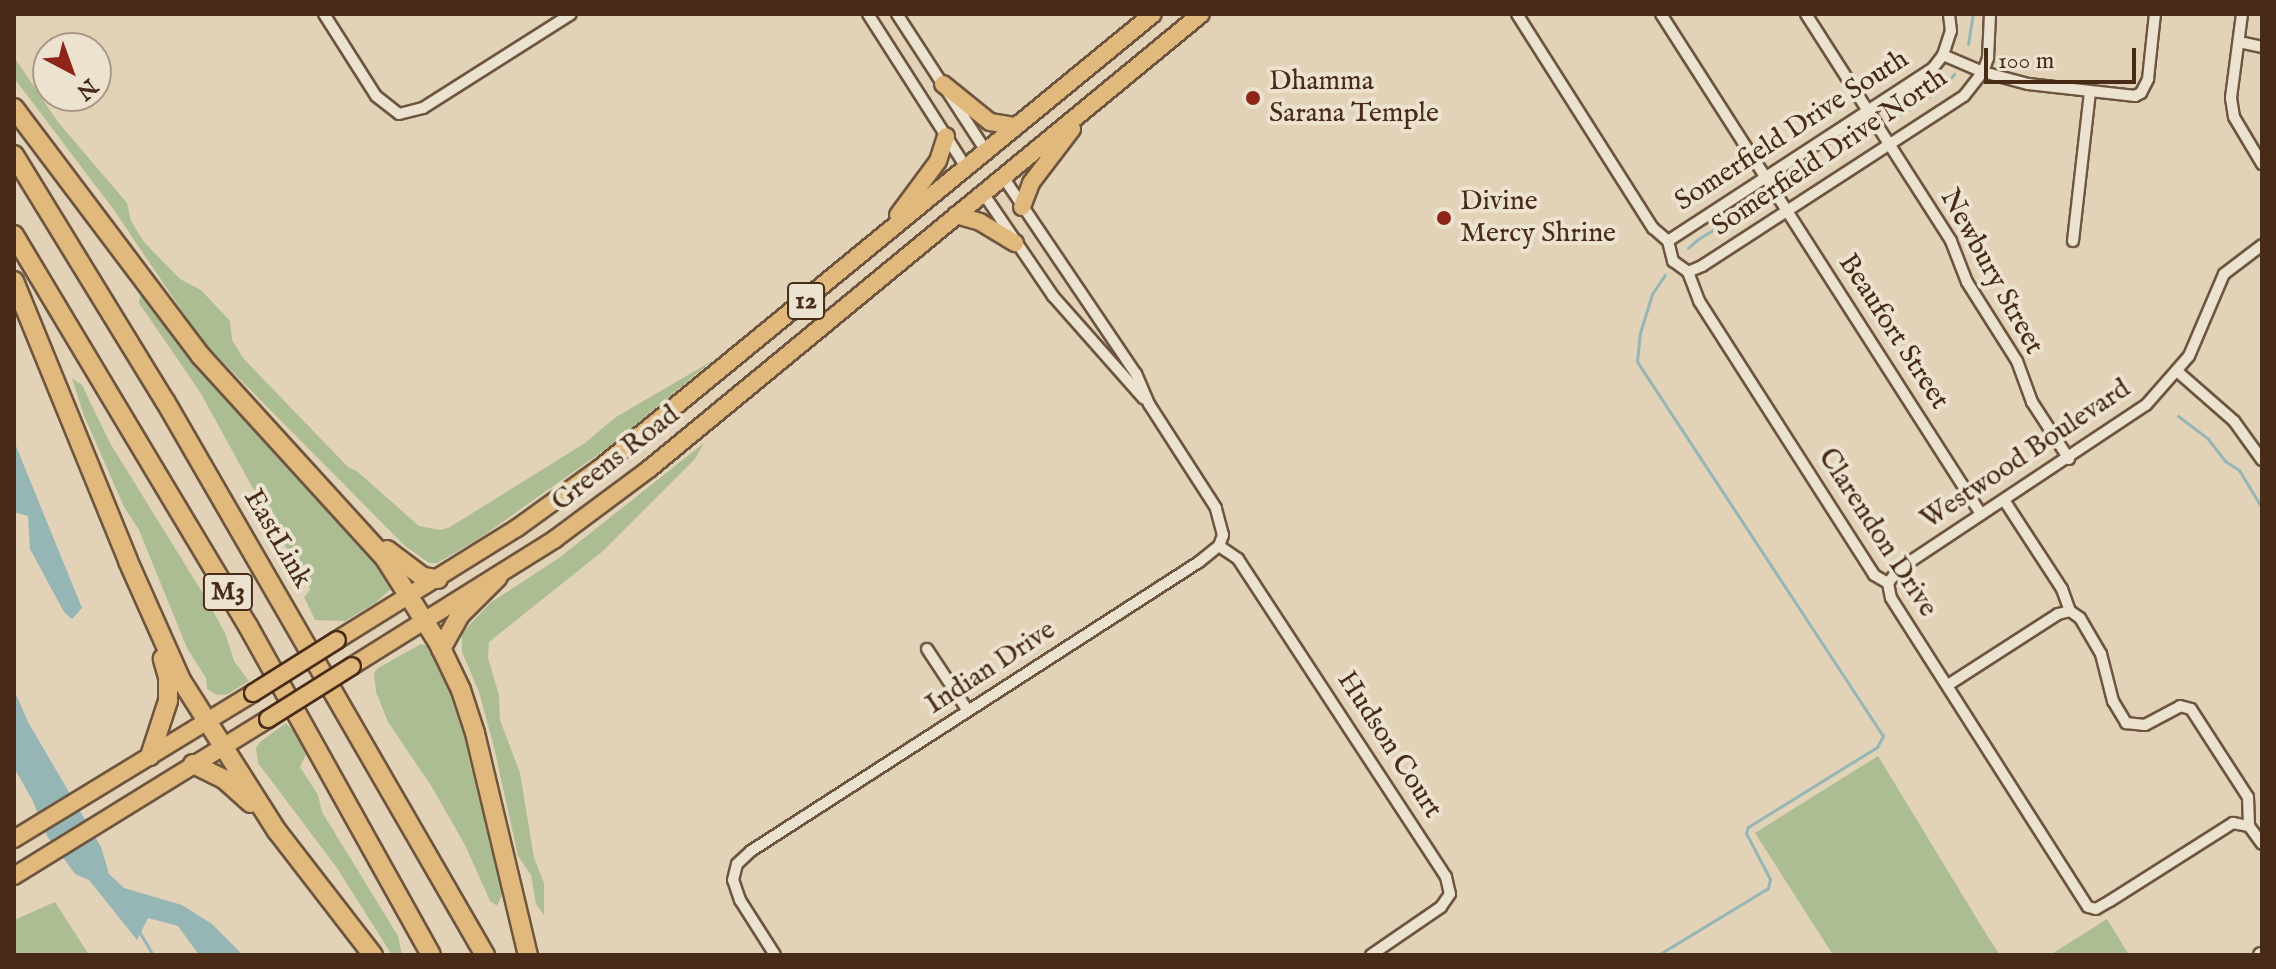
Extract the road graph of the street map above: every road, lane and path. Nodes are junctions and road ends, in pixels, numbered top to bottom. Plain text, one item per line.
1 (324, 14) edge
2 (571, 14) edge
3 (868, 14) edge
4 (897, 14) edge
5 (1153, 14) edge
6 (1201, 14) edge
7 (1517, 14) edge
8 (1661, 14) edge
9 (1806, 14) edge
10 (1949, 14) edge
11 (1990, 14) edge
12 (2155, 14) edge
13 (2242, 14) edge
14 (2239, 42) junction
15 (2262, 47) edge
16 (1943, 55) junction
17 (1983, 72) junction
18 (943, 84) junction
19 (2090, 92) junction
20 (1090, 105) junction
21 (14, 108) edge
22 (1867, 111) junction
23 (1016, 126) junction
24 (946, 136) junction
25 (1889, 146) junction
26 (986, 151) junction
27 (14, 155) edge
28 (2262, 164) edge
29 (966, 167) junction
30 (1764, 176) junction
31 (1003, 177) junction
32 (983, 193) junction
33 (1022, 207) junction
34 (1787, 212) junction
35 (956, 215) junction
36 (14, 235) edge
37 (1668, 241) junction
38 (2073, 241) dead end
39 (1015, 243) junction
40 (2262, 245) edge
41 (867, 249) junction
42 (1688, 272) junction
43 (14, 281) edge
44 (2178, 372) junction
45 (1149, 404) junction
46 (2069, 459) junction
47 (2262, 460) edge
48 (2004, 500) junction
49 (1981, 514) junction
50 (352, 520) junction
51 (1219, 546) junction
52 (498, 577) junction
53 (438, 579) junction
54 (1888, 583) junction
55 (409, 596) junction
56 (2070, 611) junction
57 (425, 622) junction
58 (158, 632) junction
59 (441, 649) junction
60 (927, 649) dead end
61 (1948, 685) junction
62 (968, 711) junction
63 (206, 722) junction
64 (223, 747) junction
65 (150, 756) junction
66 (193, 764) junction
67 (2249, 826) junction
68 (277, 831) junction
69 (18, 836) edge
70 (2262, 844) edge
71 (14, 876) edge
72 (373, 955) edge
73 (431, 955) edge
74 (485, 955) edge
75 (528, 955) edge
76 (775, 955) edge
77 (1371, 955) edge

1 - 2 street
3 - 24 street
4 - 18 street
5 - 23 main road, Greens Road / 12
6 - 20 main road, Greens Road / 12
7 - 37 street, Clarendon Drive
8 - 30 street, Beaufort Street
9 - 22 street, Newbury Street
10 - 16 street, Somerfield Drive South
11 - 17 street, Somerfield Drive North
12 - 19 street
13 - 14 street
14 - 15 street
14 - 28 street
16 - 17 street
16 - 22 street, Somerfield Drive South
17 - 19 street
17 - 25 street, Somerfield Drive North
18 - 23 main road
18 - 26 street
19 - 38 street
20 - 31 main road, Greens Road / 12
20 - 33 main road
21 - 50 highway
22 - 25 street, Newbury Street
22 - 30 street, Somerfield Drive South
23 - 26 main road, Greens Road / 12
24 - 29 street
24 - 41 main road
25 - 34 street, Somerfield Drive North
25 - 46 street, Newbury Street
26 - 29 main road, Greens Road / 12
26 - 31 main road
27 - 74 highway, EastLink / M3
29 - 32 main road
29 - 41 main road, Greens Road / 12
30 - 34 street, Beaufort Street
30 - 37 street, Somerfield Drive South
31 - 32 main road, Greens Road / 12
31 - 33 street
32 - 35 main road, Greens Road / 12
32 - 39 street
33 - 45 street
34 - 42 street, Somerfield Drive North
34 - 49 street, Beaufort Street
35 - 39 main road
35 - 52 main road, Greens Road / 12
36 - 73 highway, M3
37 - 42 street, Clarendon Drive
39 - 45 street
40 - 44 street, Westwood Boulevard
41 - 53 main road, Greens Road / 12
42 - 54 street, Clarendon Drive
43 - 58 highway
44 - 46 street, Westwood Boulevard
44 - 47 street
45 - 51 street
46 - 48 street, Westwood Boulevard
48 - 49 street, Westwood Boulevard
48 - 56 street
49 - 54 street, Westwood Boulevard
50 - 53 highway
50 - 55 highway
51 - 62 street, Indian Drive
51 - 77 street, Hudson Court
52 - 57 main road, Greens Road / 12
52 - 59 highway
53 - 55 main road, Greens Road / 12
54 - 61 street, Clarendon Drive
55 - 57 highway
55 - 63 main road, Greens Road / 12, bridge
56 - 61 street
56 - 67 street
57 - 59 highway
57 - 64 main road, Greens Road / 12, bridge
58 - 63 highway
58 - 65 highway
59 - 75 highway
60 - 62 street
61 - 67 street, Clarendon Drive
62 - 76 street, Indian Drive
63 - 64 highway
63 - 65 main road, Greens Road / 12
64 - 66 main road, Greens Road / 12
64 - 68 highway
65 - 69 main road, Greens Road / 12
66 - 68 highway
66 - 71 main road, Greens Road / 12
67 - 70 street
68 - 72 highway

